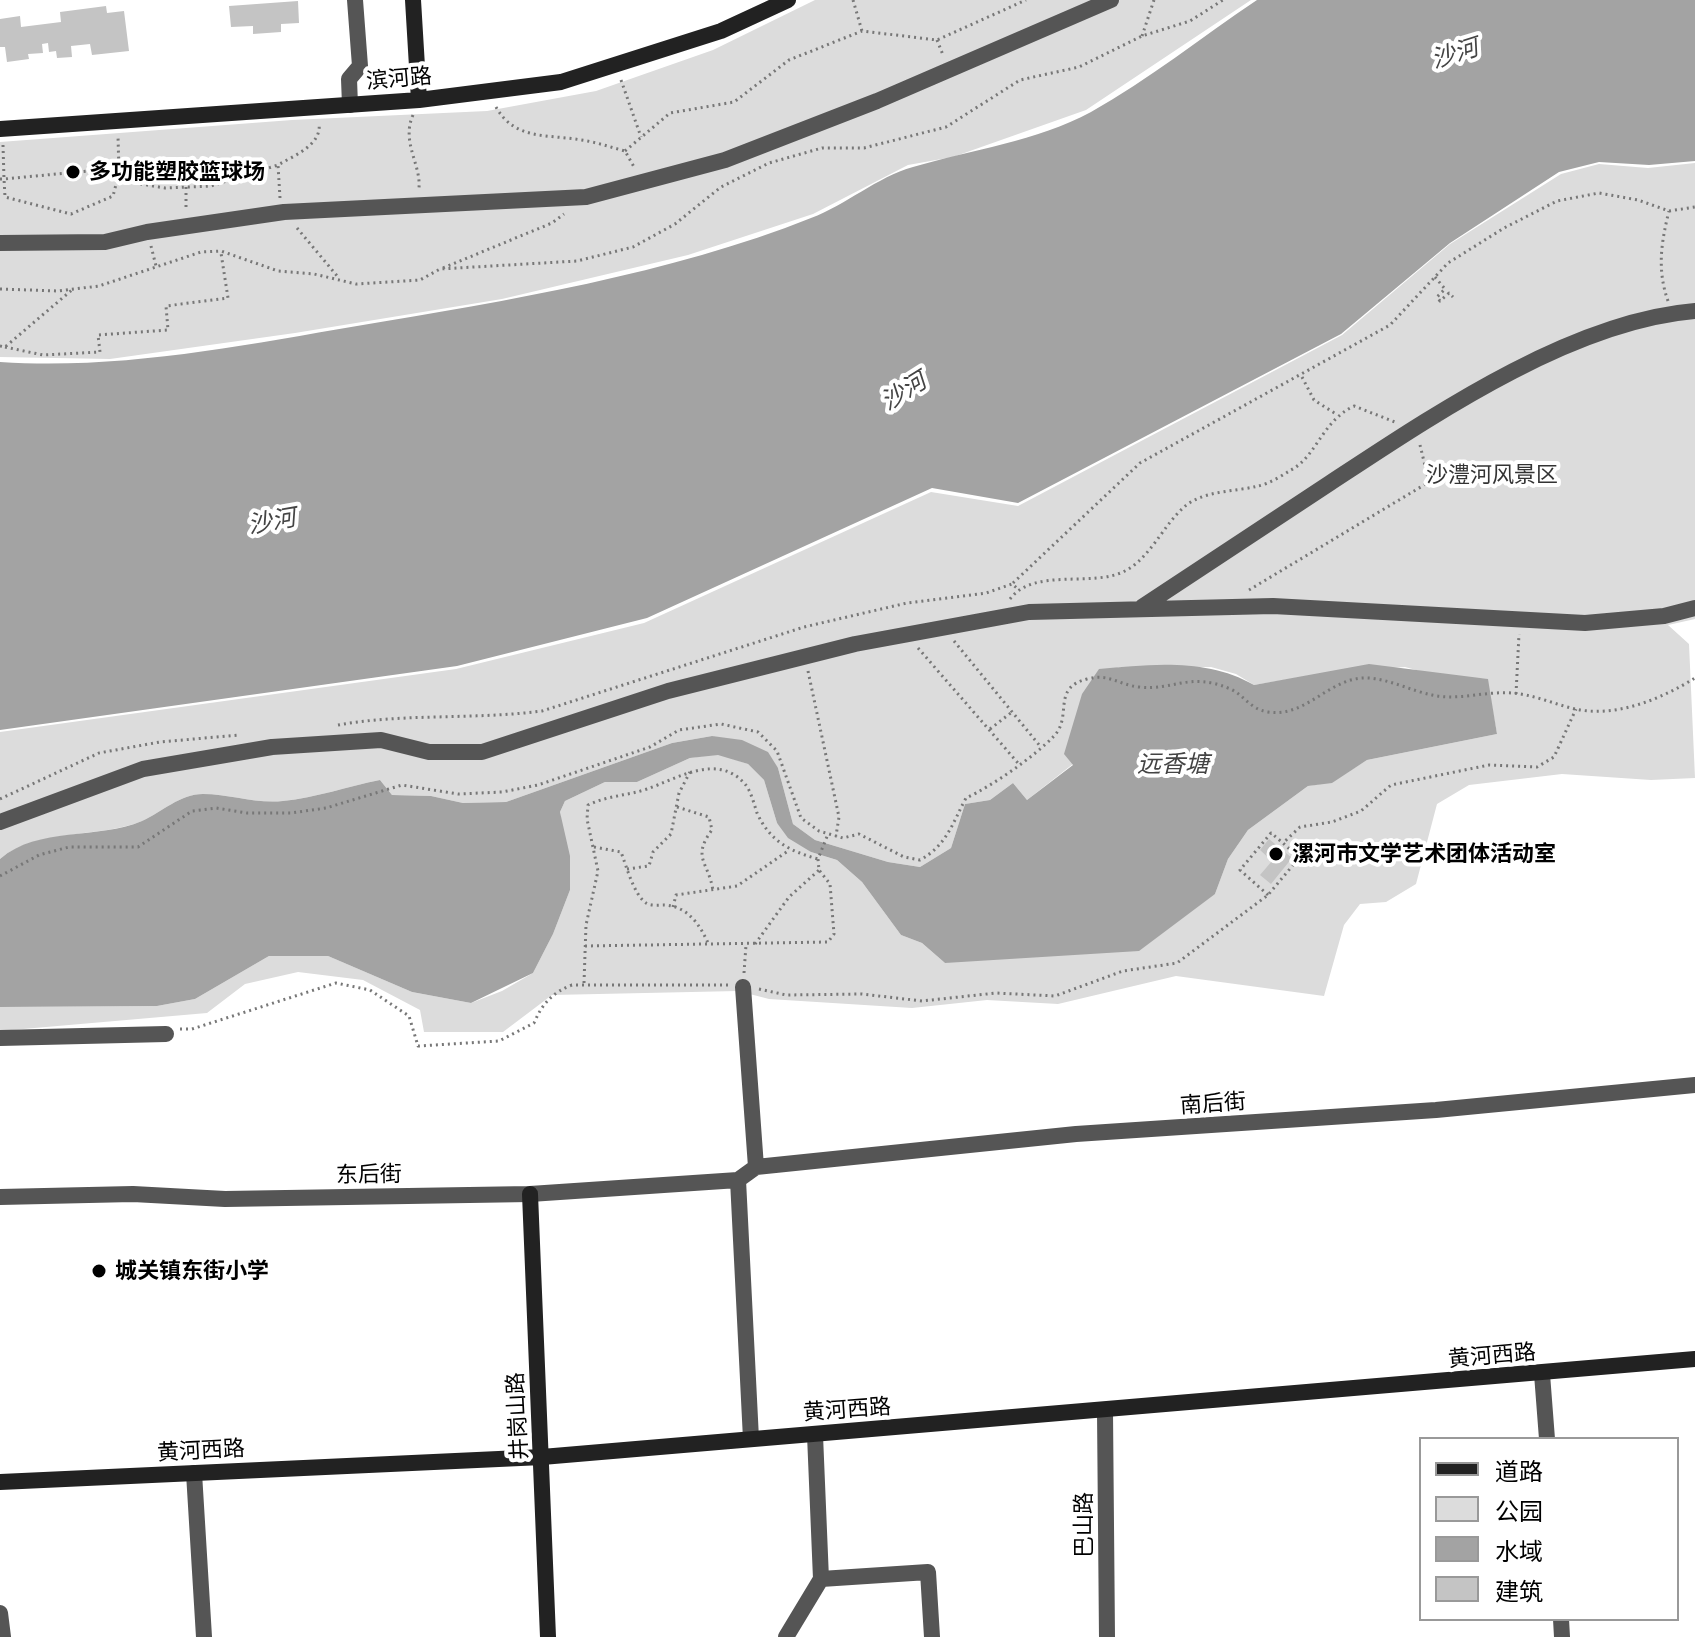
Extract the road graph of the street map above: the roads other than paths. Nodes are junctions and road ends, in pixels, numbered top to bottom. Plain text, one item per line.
1 (355, 0) edge
2 (413, 0) edge
3 (788, 0) edge
4 (1111, 0) edge
5 (419, 100) junction
6 (350, 105) junction
7 (1, 129) edge
8 (0, 243) edge
9 (1695, 311) edge
10 (1141, 608) junction
11 (1695, 608) edge
12 (0, 822) edge
13 (743, 987) road end
14 (166, 1034) road end
15 (0, 1038) edge
16 (1695, 1085) edge
17 (756, 1167) junction
18 (738, 1180) junction
19 (530, 1194) junction
20 (0, 1197) edge
21 (1695, 1359) edge
22 (1542, 1374) junction
23 (1105, 1412) junction
24 (815, 1435) junction
25 (1547, 1437) edge
26 (751, 1439) junction
27 (542, 1457) junction
28 (194, 1473) junction
29 (0, 1482) edge
30 (821, 1579) junction
31 (0, 1613) edge
32 (3, 1637) edge
33 (204, 1637) edge
34 (548, 1637) edge
35 (786, 1637) edge
36 (932, 1637) edge
37 (1107, 1637) edge

1 - 6 street
2 - 5 street
3 - 5 street, 滨河路
4 - 8 street
5 - 6 street, 滨河路
6 - 7 street, 滨河路
9 - 10 street
10 - 11 street
10 - 12 street
13 - 17 street
14 - 15 street
16 - 17 street, 南后街
17 - 18 street, 南后街
18 - 19 street, 东后街
18 - 26 street
19 - 20 street, 东后街
19 - 27 street, 井岗山路
21 - 22 street, 黄河西路
22 - 23 street, 黄河西路
22 - 25 street
23 - 24 street, 黄河西路
23 - 37 street, 巴山路
24 - 26 street, 黄河西路
24 - 30 street
26 - 27 street, 黄河西路
27 - 28 street, 黄河西路
27 - 34 street, 井岗山路
28 - 29 street, 黄河西路
28 - 33 street
30 - 35 street
30 - 36 street
31 - 32 street

